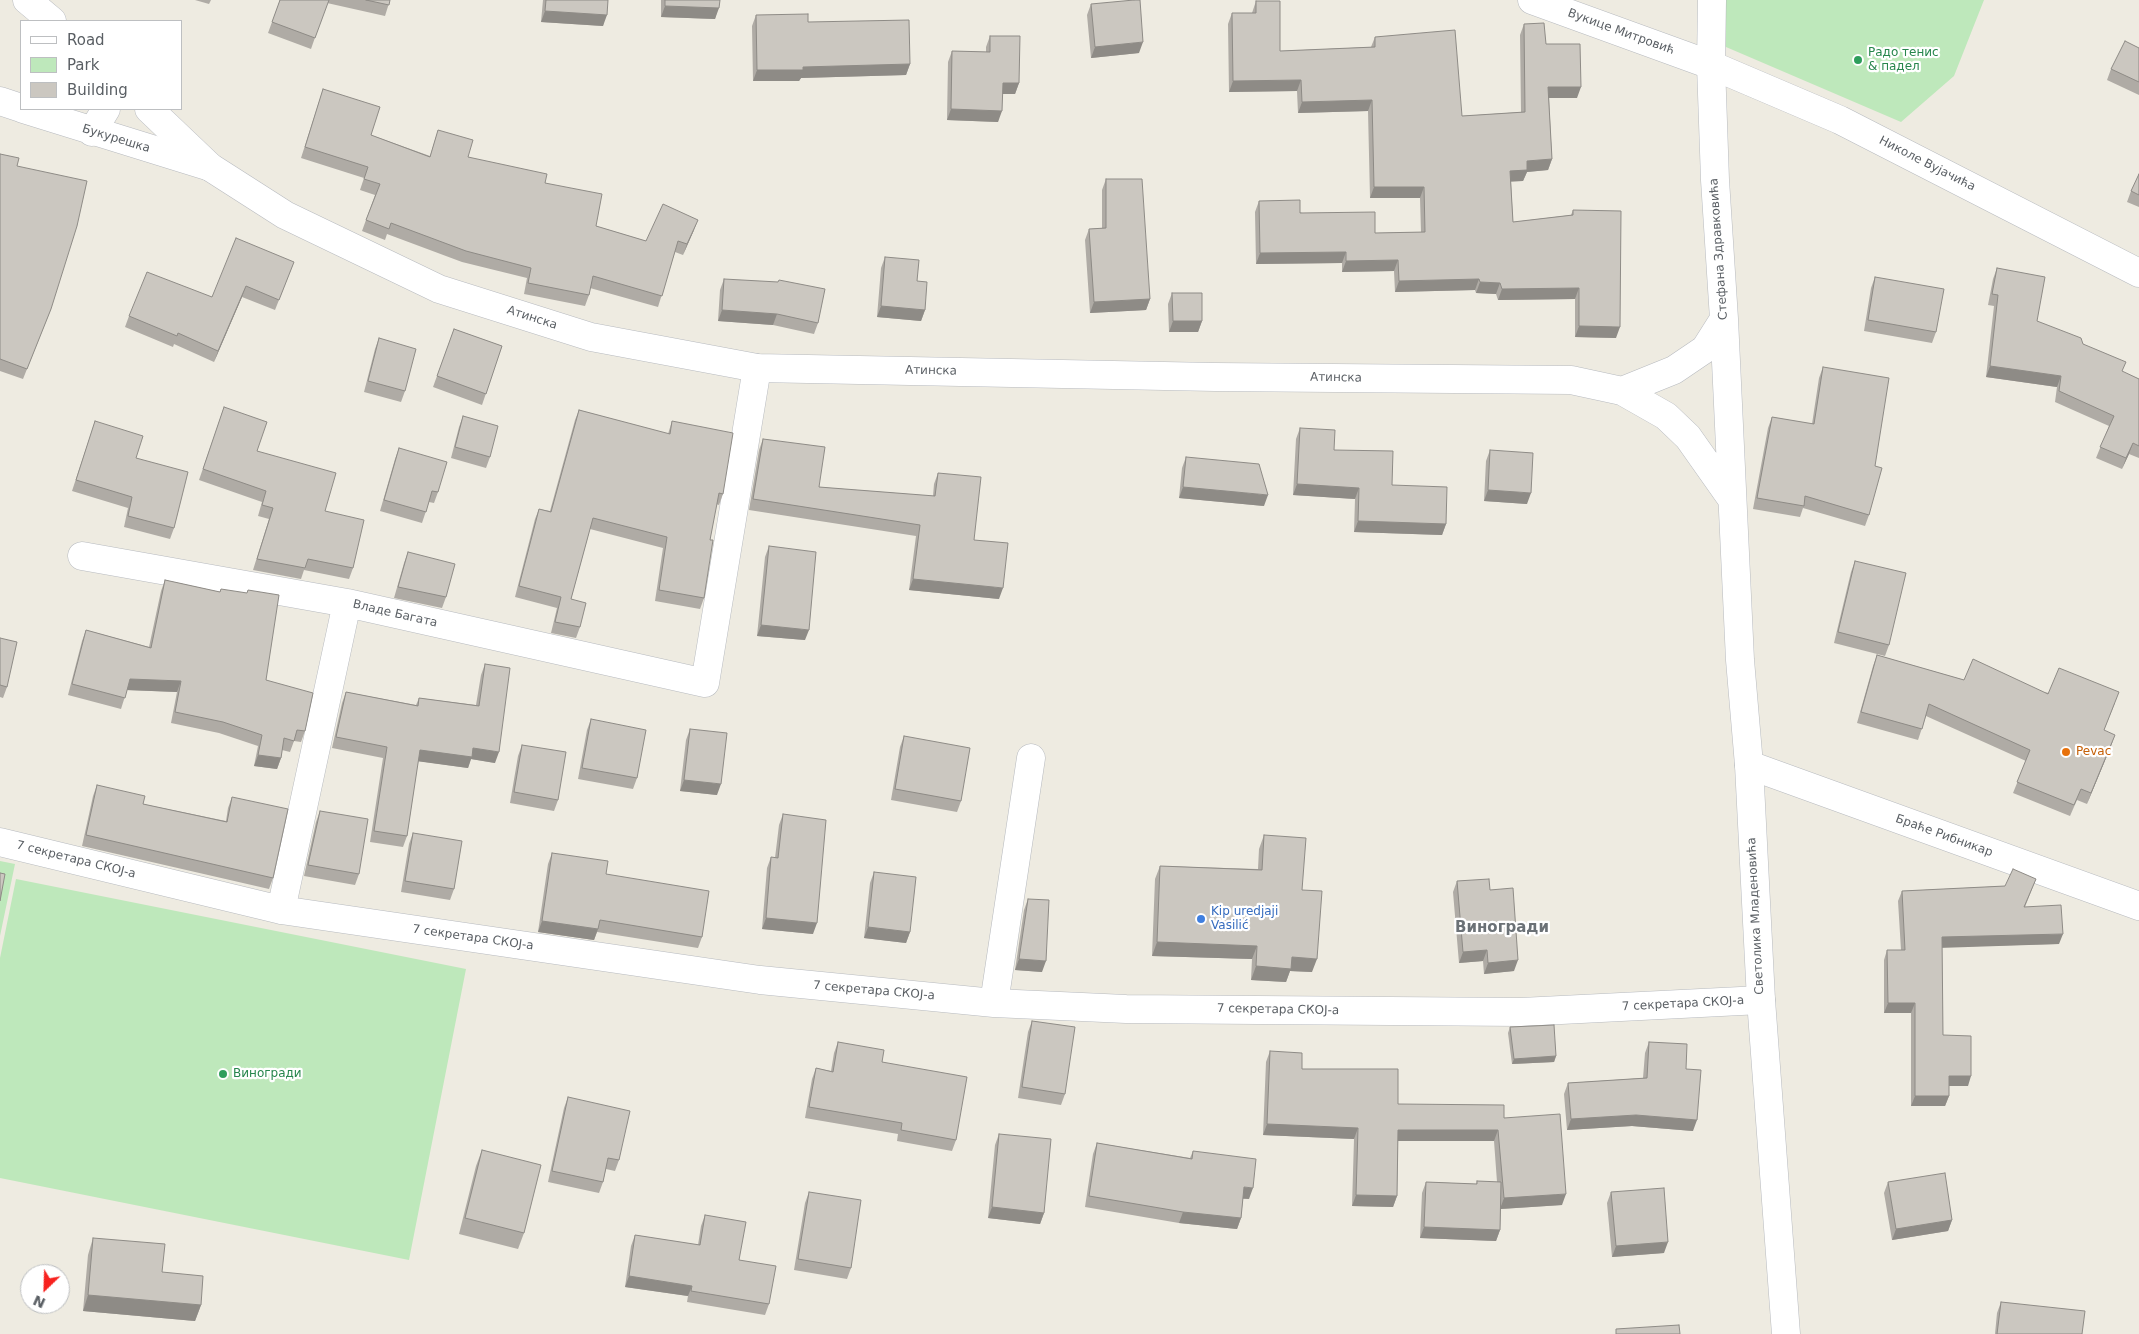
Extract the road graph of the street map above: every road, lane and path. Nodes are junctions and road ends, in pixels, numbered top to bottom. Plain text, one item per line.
1 (27, 0) edge
2 (1532, 0) edge
3 (1712, 0) edge
4 (51, 20) edge
5 (1711, 65) junction
6 (0, 101) edge
7 (20, 107) edge
8 (28, 110) edge
9 (105, 110) edge
10 (150, 110) edge
11 (92, 132) junction
12 (210, 167) junction
13 (2139, 273) edge
14 (1724, 319) junction
15 (757, 368) junction
16 (1622, 391) junction
17 (1731, 498) junction
18 (82, 556) dead end
19 (347, 603) junction
20 (1031, 758) dead end
21 (1749, 765) junction
22 (0, 842) edge
23 (2139, 906) edge
24 (281, 910) junction
25 (1761, 1000) junction
26 (994, 1003) junction
27 (1786, 1334) edge

1 - 4 street
2 - 5 street, Вукице Митровић
3 - 5 street, Стефана Здравковића
5 - 13 street, Николе Вујачића
5 - 14 street, Стефана Здравковића
6 - 7 street, Букурешка
8 - 11 street, Букурешка
9 - 11 street
10 - 12 street, Атинска
11 - 12 street, Букурешка
12 - 15 street, Атинска
14 - 16 street
14 - 17 street, Стефана Здравковића
15 - 16 street, Атинска
15 - 19 street, Владе Багата
16 - 17 street, Атинска
17 - 21 street, Светолика Младеновића
18 - 19 street, Владе Багата
19 - 24 street
20 - 26 street
21 - 23 street, Браће Рибникар
21 - 25 street, Светолика Младеновића
22 - 24 street, 7 секретара СКОЈ-а
24 - 26 street, 7 секретара СКОЈ-а
25 - 26 street, 7 секретара СКОЈ-а
25 - 27 street, Светолика Младеновића

